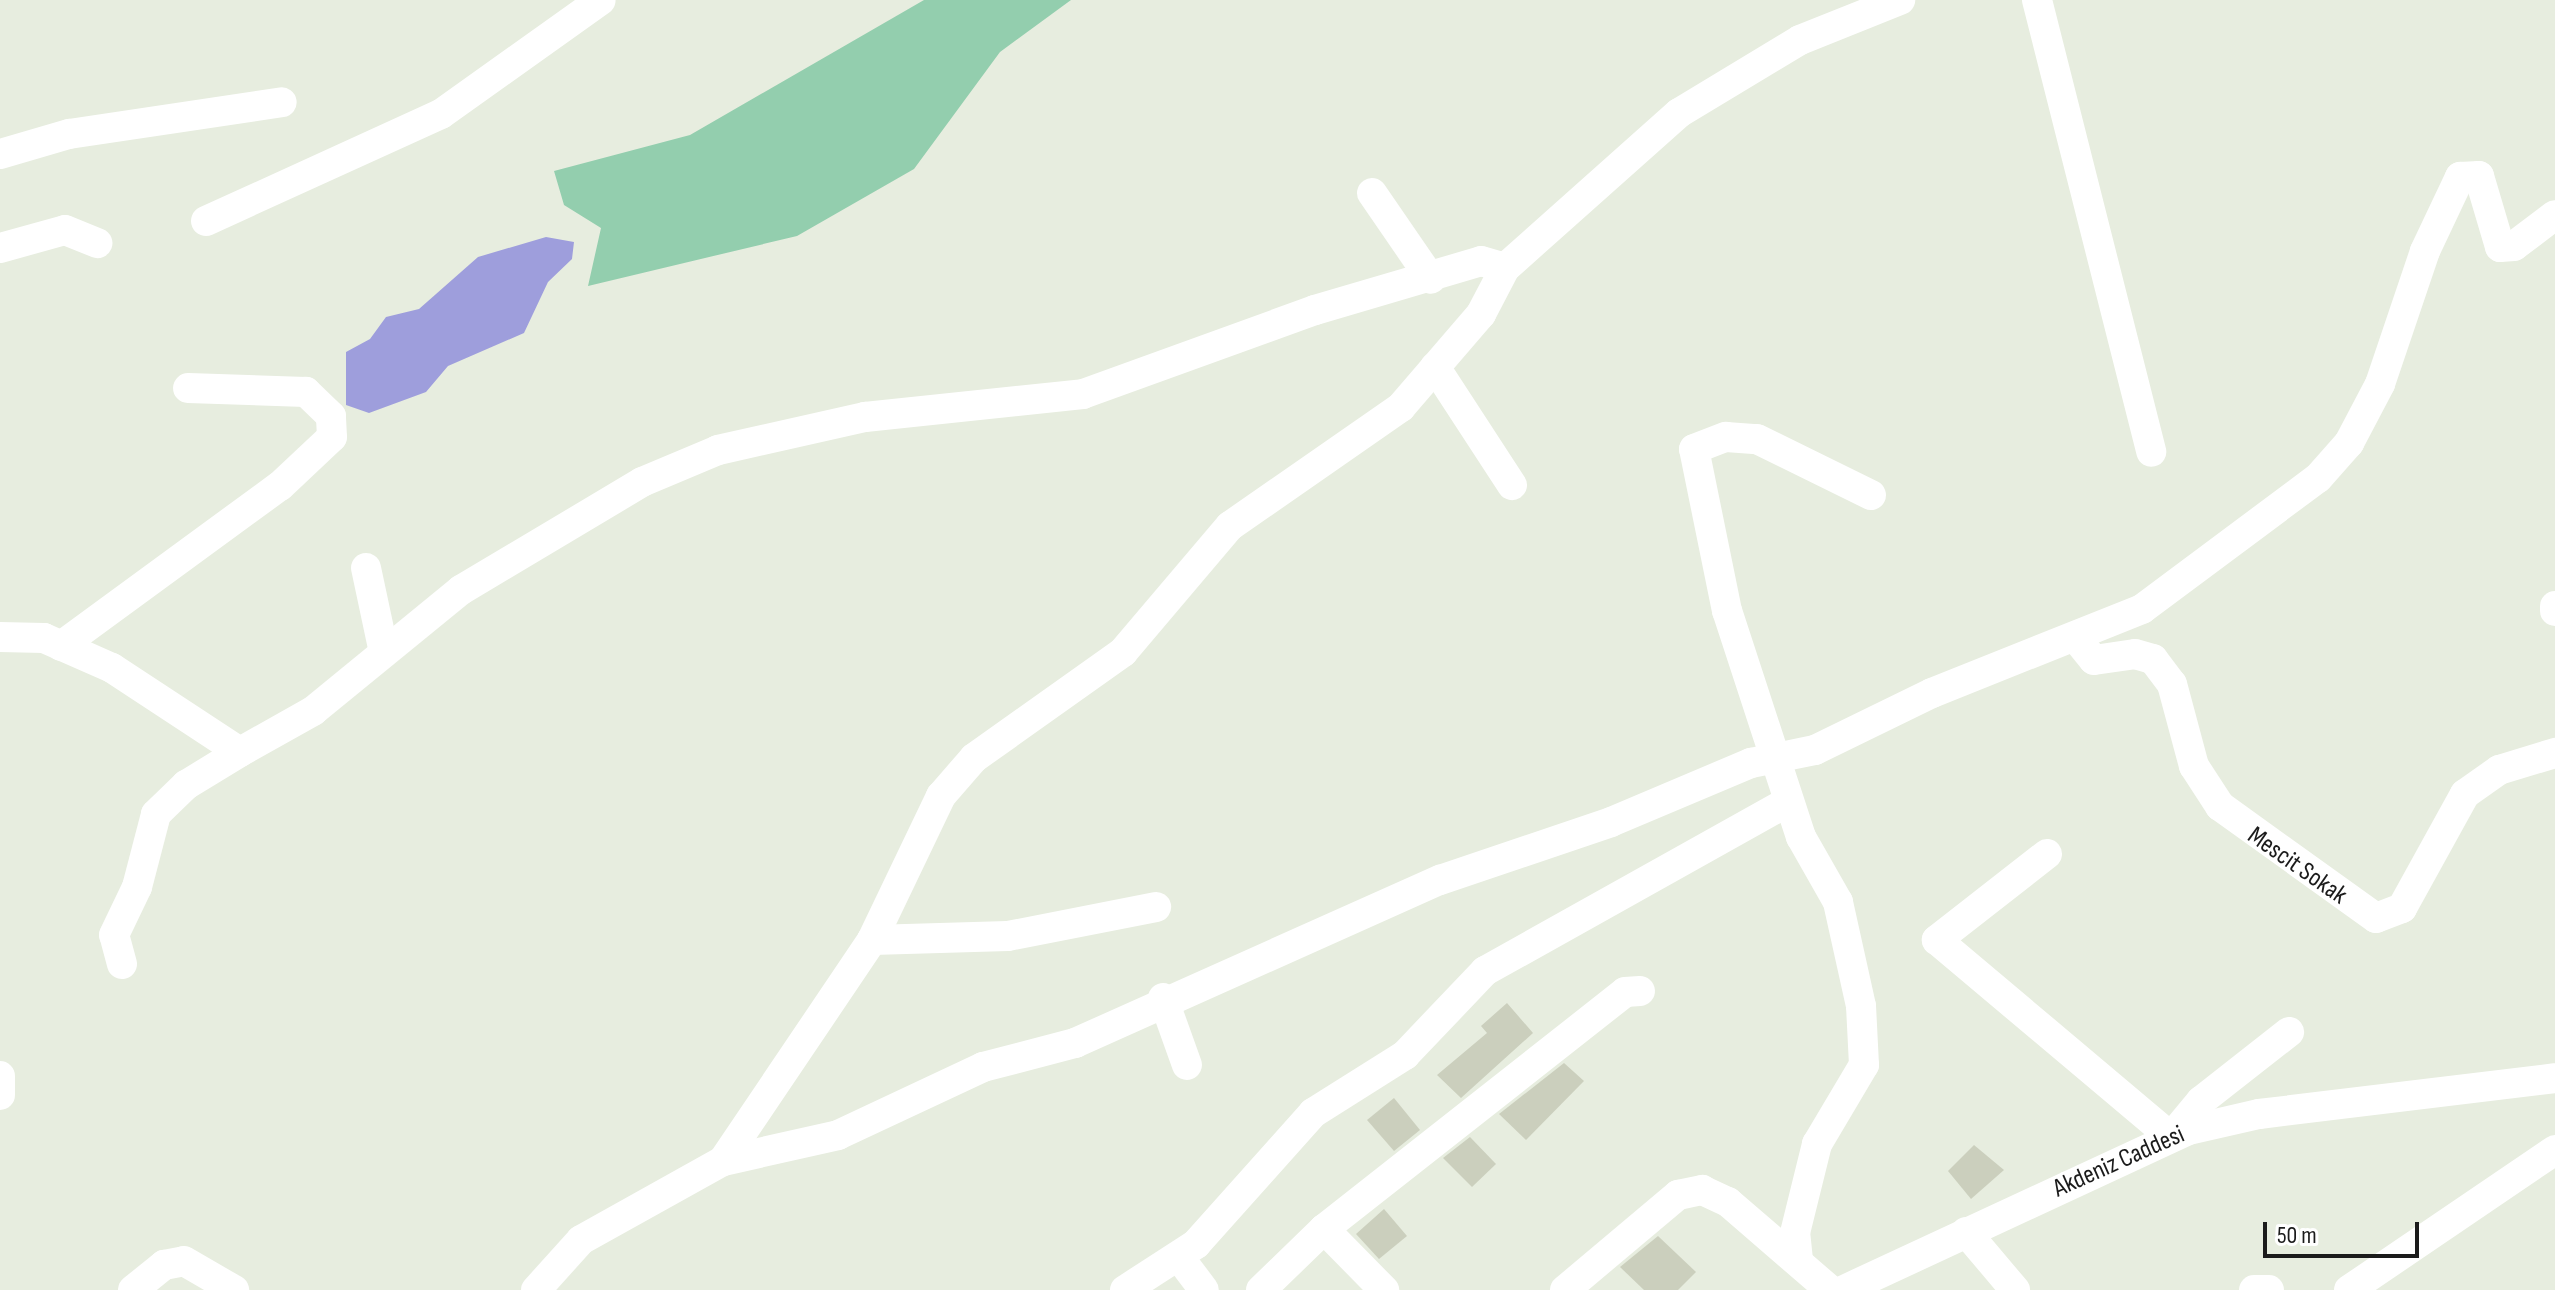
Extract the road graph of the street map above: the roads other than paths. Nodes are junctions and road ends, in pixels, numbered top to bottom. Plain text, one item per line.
1 (601, 0) edge
2 (1900, 0) edge
3 (2037, 0) edge
4 (282, 102) dead end
5 (0, 154) edge
6 (1372, 193) dead end
7 (2555, 215) edge
8 (206, 221) dead end
9 (97, 243) dead end
10 (0, 248) edge
11 (1505, 268) junction
12 (1431, 279) junction
13 (1435, 367) junction
14 (188, 388) dead end
15 (2151, 452) dead end
16 (1512, 485) dead end
17 (1871, 495) dead end
18 (366, 568) dead end
19 (0, 637) edge
20 (2076, 638) junction
21 (61, 646) junction
22 (383, 648) junction
23 (240, 752) junction
24 (2555, 753) edge
25 (1774, 759) junction
26 (1788, 802) junction
27 (2047, 854) dead end
28 (1156, 907) dead end
29 (872, 940) junction
30 (122, 964) dead end
31 (1640, 991) dead end
32 (1163, 998) junction
33 (2289, 1032) dead end
34 (1187, 1065) dead end
35 (0, 1076) edge
36 (2555, 1078) edge
37 (0, 1095) edge
38 (2171, 1137) junction
39 (2555, 1150) edge
40 (723, 1161) junction
41 (1324, 1229) junction
42 (1966, 1232) junction
43 (1179, 1257) junction
44 (1798, 1260) junction
45 (133, 1290) edge
46 (234, 1290) edge
47 (536, 1290) edge
48 (1125, 1290) edge
49 (1204, 1290) edge
50 (1261, 1290) edge
51 (1384, 1290) edge
52 (1565, 1290) edge
53 (1830, 1290) edge
54 (1844, 1290) edge
55 (2015, 1290) edge
56 (2254, 1290) edge
57 (2269, 1290) edge
58 (2349, 1290) edge

1 - 8 street
2 - 11 street
3 - 15 street
4 - 5 street
6 - 12 street
7 - 20 street
9 - 10 street
11 - 12 street
11 - 13 street
12 - 22 street
13 - 16 street
13 - 29 street
14 - 21 street
17 - 25 street
18 - 22 street
19 - 21 street
20 - 24 street, Mescit Sokak
20 - 25 street
21 - 23 street
22 - 23 street
23 - 30 street
25 - 26 street
25 - 32 street
26 - 43 street
26 - 44 street
27 - 38 street
28 - 29 street
29 - 40 street
31 - 41 street
32 - 34 street
32 - 40 street
33 - 38 street
35 - 37 street
36 - 38 street, Akdeniz Caddesi
38 - 42 street, Akdeniz Caddesi
39 - 58 street
40 - 47 street
41 - 50 street
41 - 51 street
42 - 54 street, Akdeniz Caddesi
42 - 55 street
43 - 48 street
43 - 49 street
44 - 52 street
44 - 53 street
45 - 46 street
56 - 57 street

